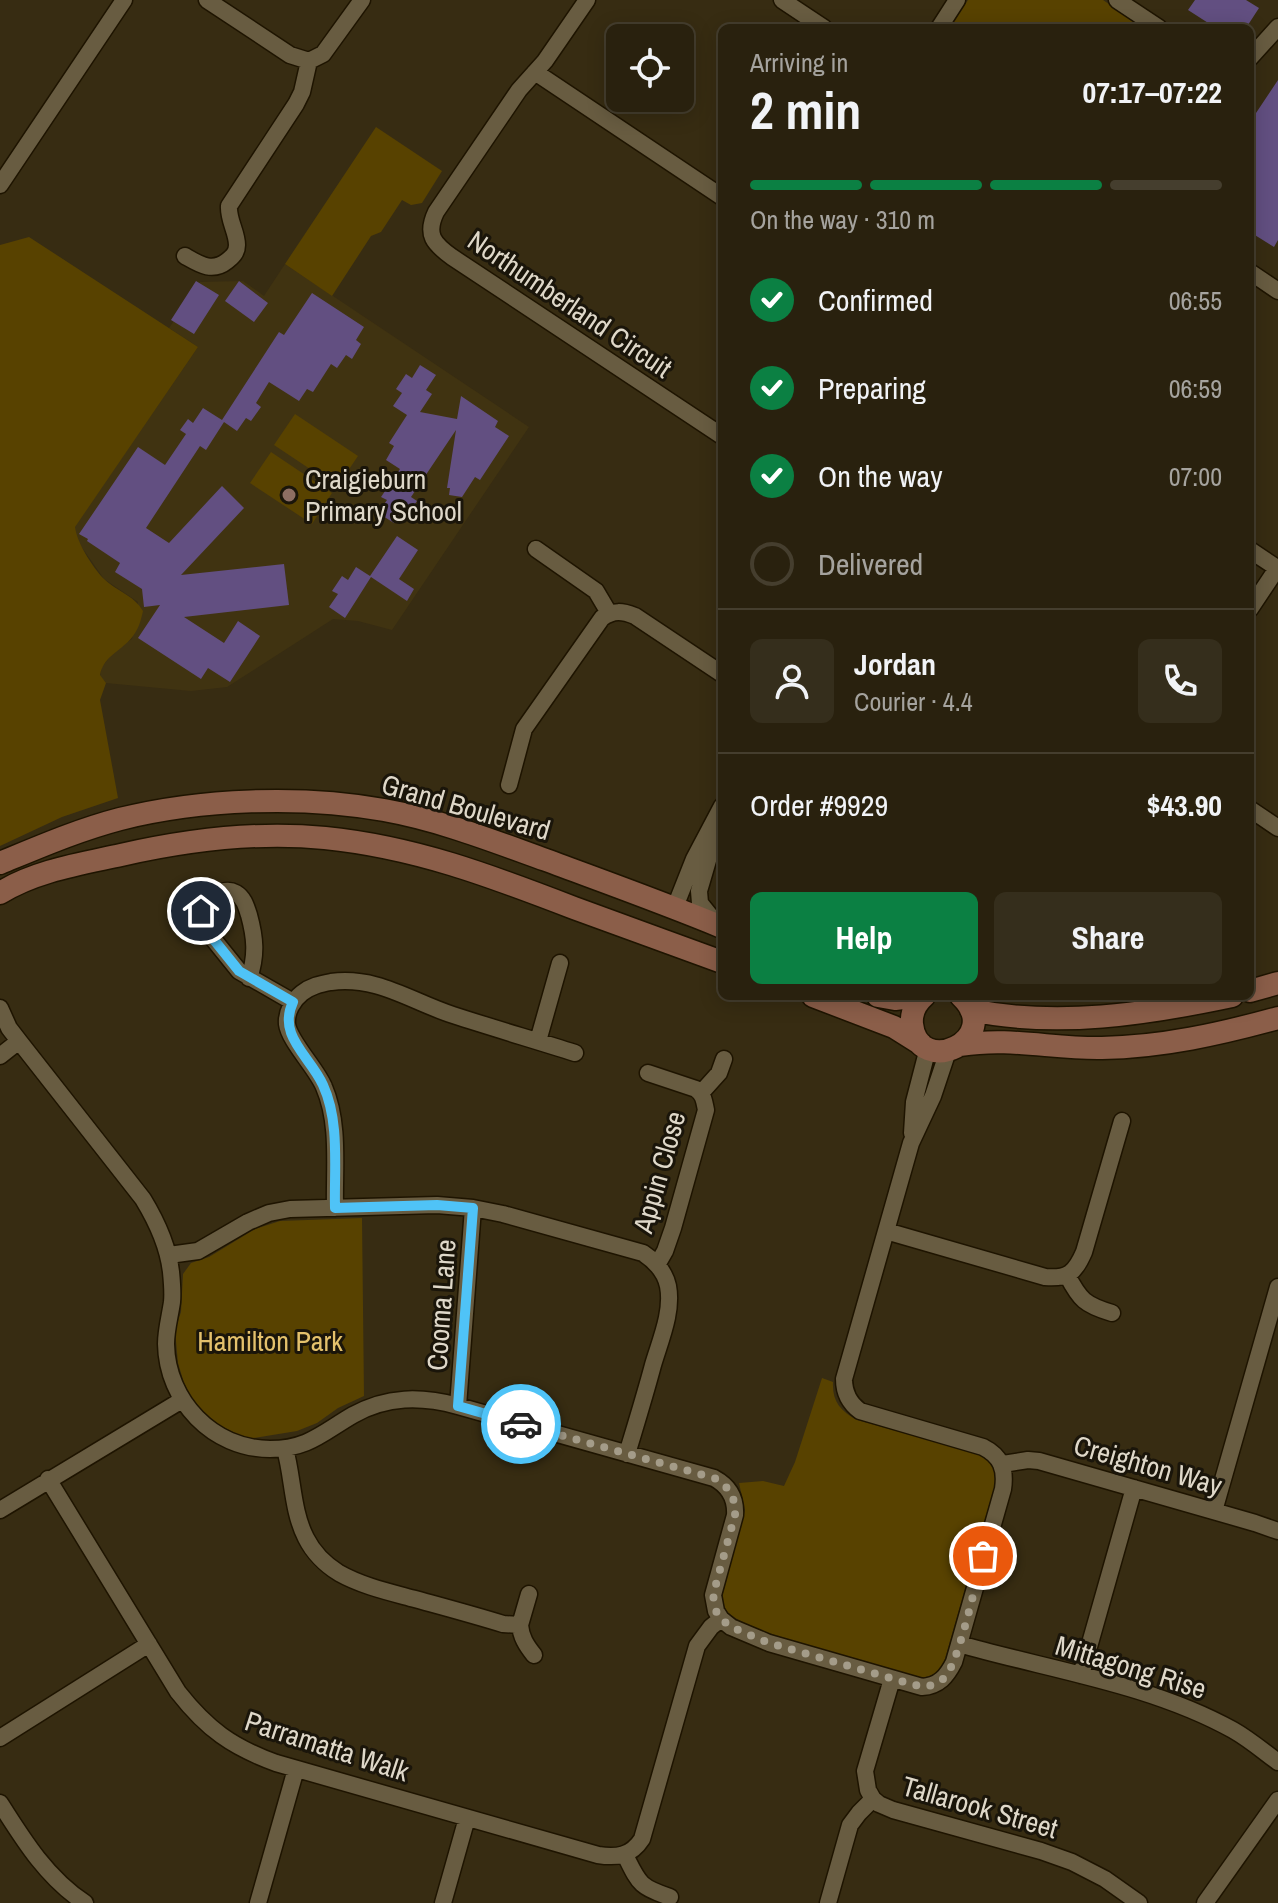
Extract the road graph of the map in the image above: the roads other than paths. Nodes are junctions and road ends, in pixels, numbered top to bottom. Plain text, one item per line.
1 (124, 0) edge
2 (207, 0) edge
3 (362, 0) edge
4 (587, 0) edge
5 (782, 0) edge
6 (957, 0) edge
7 (1117, 0) edge
8 (818, 24) edge
9 (942, 24) edge
10 (1153, 24) edge
11 (1278, 27) edge
12 (1254, 54) edge
13 (309, 61) junction
14 (535, 72) junction
15 (0, 185) edge
16 (718, 194) edge
17 (185, 256) dead end
18 (1254, 275) edge
19 (1278, 291) edge
20 (718, 433) edge
21 (536, 549) dead end
22 (1254, 553) edge
23 (1278, 568) edge
24 (1254, 603) edge
25 (609, 613) junction
26 (718, 671) edge
27 (509, 785) dead end
28 (1254, 812) edge
29 (718, 815) edge
30 (718, 819) edge
31 (1278, 828) edge
32 (0, 863) edge
33 (0, 893) edge
34 (675, 907) junction
35 (718, 924) edge
36 (718, 925) edge
37 (689, 950) junction
38 (718, 961) edge
39 (560, 963) dead end
40 (249, 978) junction
41 (1278, 983) edge
42 (1254, 990) edge
43 (823, 1000) edge
44 (921, 1000) edge
45 (1212, 1000) edge
46 (293, 1002) junction
47 (966, 1003) edge
48 (0, 1008) edge
49 (1278, 1018) edge
50 (9, 1030) edge
51 (538, 1041) junction
52 (940, 1047) junction
53 (575, 1053) dead end
54 (0, 1056) edge
55 (724, 1059) dead end
56 (648, 1073) dead end
57 (701, 1093) junction
58 (1122, 1121) dead end
59 (335, 1208) junction
60 (473, 1208) junction
61 (886, 1231) junction
62 (169, 1255) junction
63 (657, 1265) junction
64 (1067, 1275) junction
65 (1278, 1287) edge
66 (1112, 1313) dead end
67 (1273, 1321) edge
68 (182, 1400) junction
69 (458, 1406) junction
70 (285, 1449) junction
71 (627, 1454) junction
72 (1003, 1464) junction
73 (48, 1479) junction
74 (1134, 1488) junction
75 (0, 1510) edge
76 (1214, 1511) junction
77 (1278, 1531) edge
78 (529, 1594) dead end
79 (721, 1619) junction
80 (520, 1625) junction
81 (149, 1644) junction
82 (959, 1644) junction
83 (534, 1655) dead end
84 (1081, 1675) junction
85 (892, 1679) junction
86 (0, 1738) edge
87 (1278, 1762) edge
88 (296, 1769) junction
89 (873, 1799) junction
90 (1278, 1800) edge
91 (0, 1803) edge
92 (467, 1818) junction
93 (625, 1855) junction
94 (670, 1897) dead end
95 (85, 1903) edge
96 (258, 1903) edge
97 (443, 1903) edge
98 (828, 1903) edge
99 (1139, 1903) edge
100 (1205, 1903) edge

1 - 15 street
2 - 13 street
3 - 13 street
4 - 14 street, Northumberland Circuit
5 - 8 street
6 - 9 street
7 - 10 street
11 - 12 street
13 - 17 street
14 - 16 street
14 - 20 street, Northumberland Circuit
18 - 19 street
21 - 25 street
22 - 23 street
23 - 24 street
25 - 26 street
25 - 27 street
28 - 31 street
29 - 34 street
30 - 35 street
32 - 34 street, Grand Boulevard
33 - 37 street, Grand Boulevard
34 - 36 street, Grand Boulevard
34 - 37 street
37 - 38 street, Grand Boulevard
39 - 51 street
40 - 40 street
40 - 46 street
41 - 42 street
43 - 52 street
44 - 52 street
45 - 47 street
46 - 51 street
46 - 59 street
47 - 52 street
48 - 50 street
49 - 52 street
50 - 54 street
50 - 62 street
51 - 53 street
52 - 61 street
55 - 57 street, Appin Close
56 - 57 street, Appin Close
57 - 63 street, Appin Close
58 - 64 street
59 - 60 street
59 - 62 street
60 - 63 street
60 - 69 street, Cooma Lane
61 - 64 street
61 - 72 street
62 - 68 street
63 - 71 street
64 - 66 street
65 - 67 street
67 - 76 street
68 - 70 street
68 - 73 street
69 - 70 street
69 - 71 street
70 - 80 street
71 - 79 street
72 - 74 street, Creighton Way
72 - 82 street
73 - 75 street
73 - 81 street, Parramatta Walk
74 - 76 street, Creighton Way
74 - 84 street
76 - 77 street, Creighton Way
78 - 80 street
79 - 85 street
79 - 93 street
80 - 83 street
81 - 86 street
81 - 88 street, Parramatta Walk
82 - 84 street, Mittagong Rise
82 - 85 street
84 - 87 street, Mittagong Rise
85 - 89 street, Tallarook Street
88 - 92 street, Parramatta Walk
88 - 96 street
89 - 98 street
89 - 99 street, Tallarook Street
90 - 100 street
91 - 95 street
92 - 93 street, Parramatta Walk
92 - 97 street
93 - 94 street

